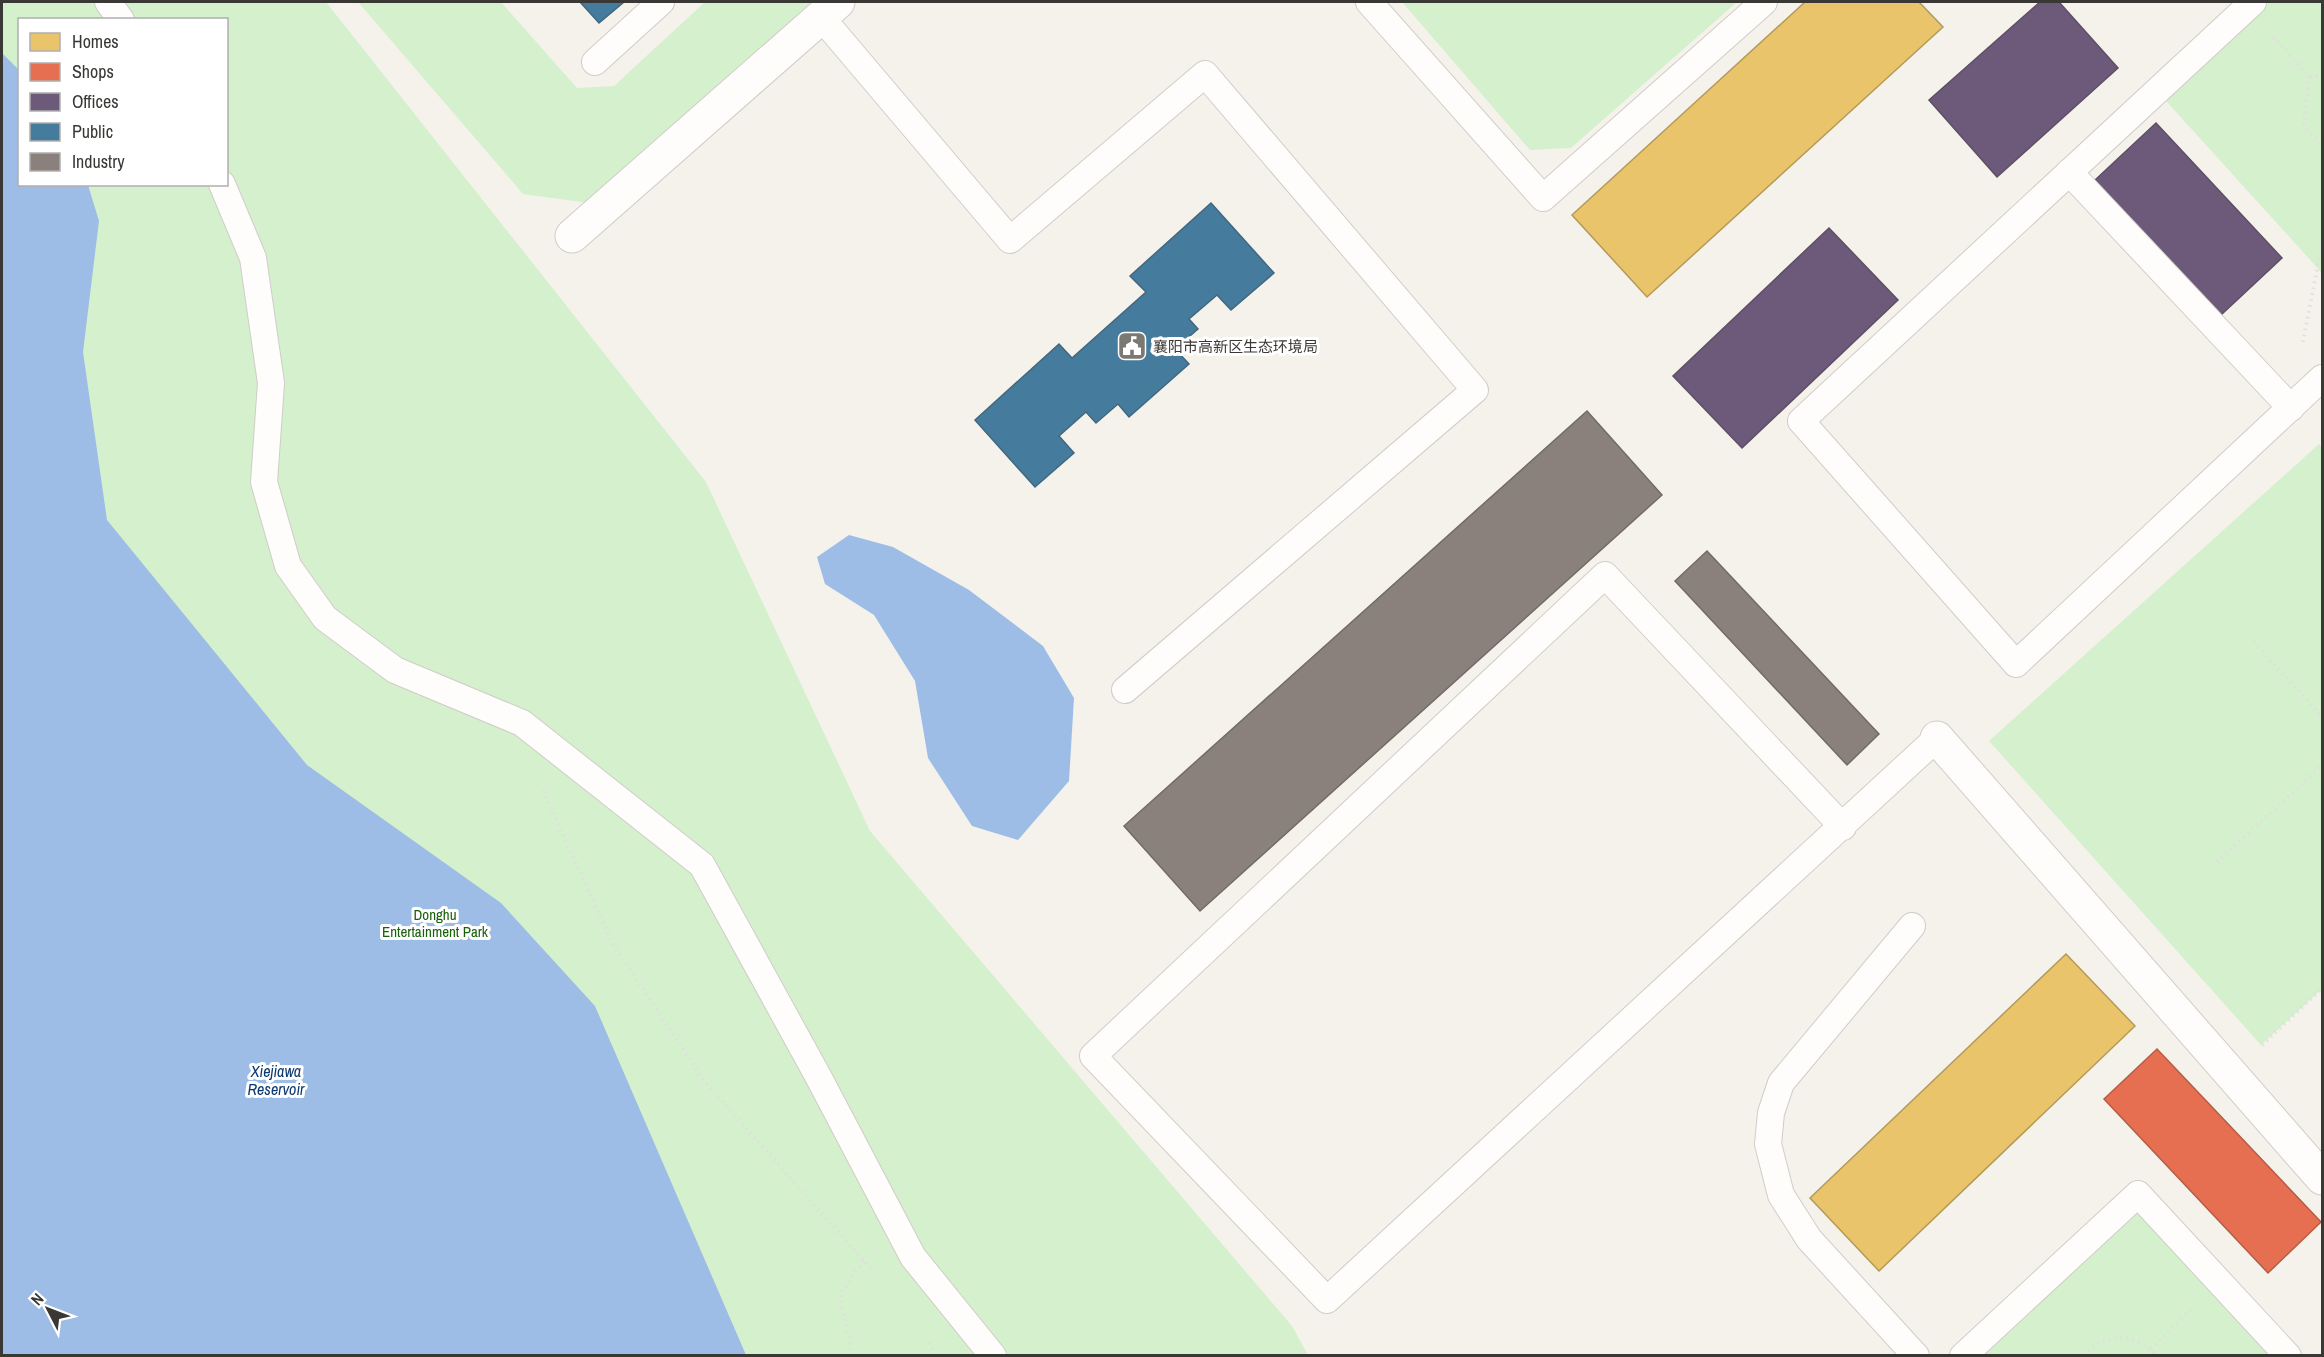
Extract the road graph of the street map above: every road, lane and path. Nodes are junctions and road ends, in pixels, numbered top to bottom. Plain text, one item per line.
1 (108, 2) edge
2 (661, 2) edge
3 (1369, 2) edge
4 (1764, 2) edge
5 (2250, 5) edge
6 (829, 9) edge
7 (120, 18) edge
8 (595, 62) dead end
9 (2309, 76) junction
10 (2322, 76) edge
11 (2322, 144) edge
12 (2069, 172) junction
13 (223, 186) edge
14 (572, 236) dead end
15 (2322, 244) edge
16 (2322, 378) edge
17 (2290, 408) junction
18 (2254, 642) dead end
19 (1125, 690) dead end
20 (2322, 717) edge
21 (522, 723) junction
22 (1937, 738) joint
23 (2322, 765) edge
24 (1843, 827) junction
25 (2217, 862) dead end
26 (1912, 926) dead end
27 (2322, 988) edge
28 (2231, 1074) junction
29 (2322, 1178) edge
30 (2219, 1281) junction
31 (2151, 1349) junction
32 (852, 1356) edge
33 (993, 1356) edge
34 (1916, 1356) edge
35 (1963, 1356) edge
36 (2084, 1356) edge
37 (2156, 1356) edge
38 (2288, 1356) edge

1 - 7 lane
2 - 8 lane
3 - 4 lane
5 - 9 path
5 - 12 lane
6 - 14 street
6 - 19 lane
9 - 10 path
9 - 11 path
12 - 17 lane
12 - 17 lane
13 - 21 lane
15 - 17 path
16 - 17 lane
18 - 20 path
21 - 32 path
21 - 33 lane
22 - 24 lane
22 - 28 street
23 - 25 path
24 - 24 lane
26 - 34 lane
27 - 28 path
28 - 29 street
30 - 31 path
30 - 35 lane
30 - 38 lane
31 - 36 path
31 - 37 path

